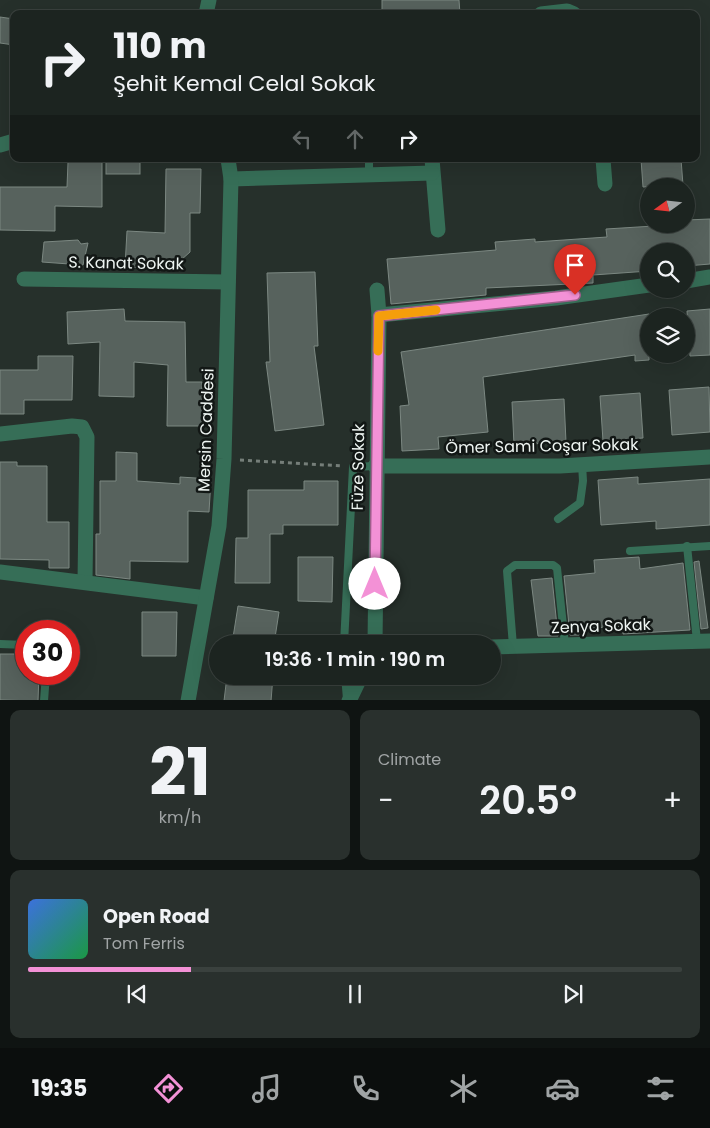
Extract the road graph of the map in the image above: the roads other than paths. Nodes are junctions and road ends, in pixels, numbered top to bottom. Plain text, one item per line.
1 (228, 162) edge
2 (369, 162) edge
3 (603, 162) edge
4 (432, 166) edge
5 (369, 176) junction
6 (231, 180) junction
7 (605, 184) dead end
8 (438, 230) dead end
9 (710, 278) edge
10 (24, 279) dead end
11 (695, 279) edge
12 (228, 282) junction
13 (640, 286) edge
14 (377, 290) dead end
15 (379, 316) junction
16 (0, 434) edge
17 (710, 457) edge
18 (582, 464) junction
19 (375, 466) junction
20 (558, 519) dead end
21 (687, 546) junction
22 (710, 546) edge
23 (630, 552) dead end
24 (0, 572) edge
25 (85, 582) junction
26 (206, 598) junction
27 (344, 635) edge
28 (375, 635) edge
29 (703, 641) edge
30 (0, 644) edge
31 (15, 645) edge
32 (566, 645) junction
33 (513, 646) junction
34 (501, 647) edge
35 (45, 685) edge
36 (346, 685) edge
37 (356, 685) edge
38 (44, 700) edge
39 (188, 700) edge
40 (348, 700) edge

1 - 6 street, Mersin Caddesi
2 - 5 lane
3 - 7 street
4 - 5 street
4 - 8 street
5 - 6 street
6 - 12 street, Mersin Caddesi
9 - 11 street
10 - 12 street, S. Kanat Sokak
12 - 26 street, Mersin Caddesi
13 - 15 street
14 - 15 street, Füze Sokak
15 - 19 street, Füze Sokak
16 - 25 street
17 - 18 street, Ömer Sami Coşar Sokak
18 - 19 street, Ömer Sami Coşar Sokak
18 - 20 lane
19 - 27 lane
19 - 28 street, Füze Sokak
21 - 22 lane
21 - 23 lane
21 - 29 lane
24 - 25 street
25 - 26 street
26 - 39 street, Mersin Caddesi
29 - 32 street, Zenya Sokak
30 - 31 lane
32 - 33 street, Zenya Sokak
32 - 33 lane
33 - 34 street, Zenya Sokak
35 - 38 lane
36 - 40 lane
37 - 40 street

